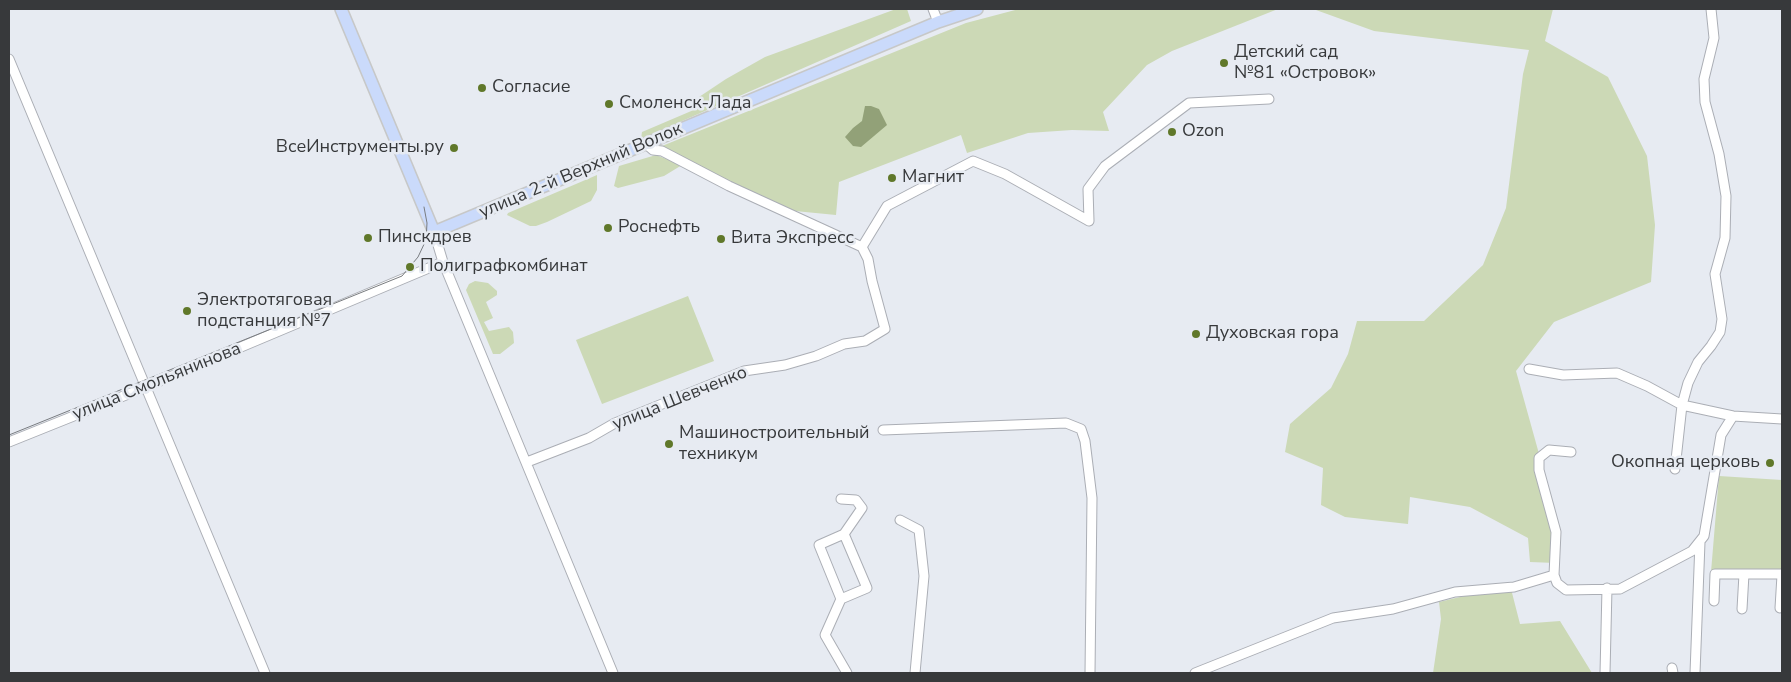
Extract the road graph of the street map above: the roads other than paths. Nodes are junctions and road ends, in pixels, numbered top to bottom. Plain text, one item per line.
1 (341, 9) edge
2 (933, 9) edge
3 (977, 9) edge
4 (1711, 9) edge
5 (938, 22) junction
6 (9, 60) edge
7 (1269, 98) dead end
8 (646, 144) junction
9 (434, 232) junction
10 (862, 247) junction
11 (443, 262) junction
12 (1529, 369) dead end
13 (146, 388) junction
14 (1682, 405) junction
15 (1732, 416) junction
16 (1782, 419) edge
17 (883, 430) dead end
18 (9, 442) edge
19 (1571, 452) dead end
20 (527, 462) junction
21 (1675, 468) dead end
22 (841, 499) dead end
23 (900, 520) dead end
24 (844, 534) junction
25 (1700, 542) junction
26 (1744, 574) junction
27 (1782, 574) edge
28 (1554, 575) junction
29 (1607, 588) junction
30 (841, 599) junction
31 (1714, 601) dead end
32 (1780, 608) dead end
33 (1742, 609) dead end
34 (265, 673) edge
35 (614, 673) edge
36 (847, 673) edge
37 (915, 673) edge
38 (1090, 673) edge
39 (1195, 673) edge
40 (1604, 673) edge
41 (1695, 673) edge

1 - 9 main road
2 - 5 street
3 - 5 main road, улица 2-й Верхний Волок
4 - 14 street
5 - 8 main road, улица 2-й Верхний Волок
6 - 13 street
7 - 10 street
8 - 9 main road, улица 2-й Верхний Волок
8 - 10 street
9 - 11 street
10 - 20 street, улица Шевченко
11 - 13 street, улица Смольянинова
11 - 20 street
12 - 14 street
13 - 18 street, улица Смольянинова
13 - 34 street
14 - 15 street
14 - 21 street
15 - 16 street
15 - 25 street
17 - 38 street
19 - 28 street
20 - 35 street
22 - 24 street
23 - 37 street
24 - 30 street
24 - 30 street
25 - 29 street
25 - 41 street
26 - 27 street
26 - 31 street
26 - 33 street
27 - 32 street
28 - 29 street
28 - 39 street
29 - 40 street
30 - 36 street

